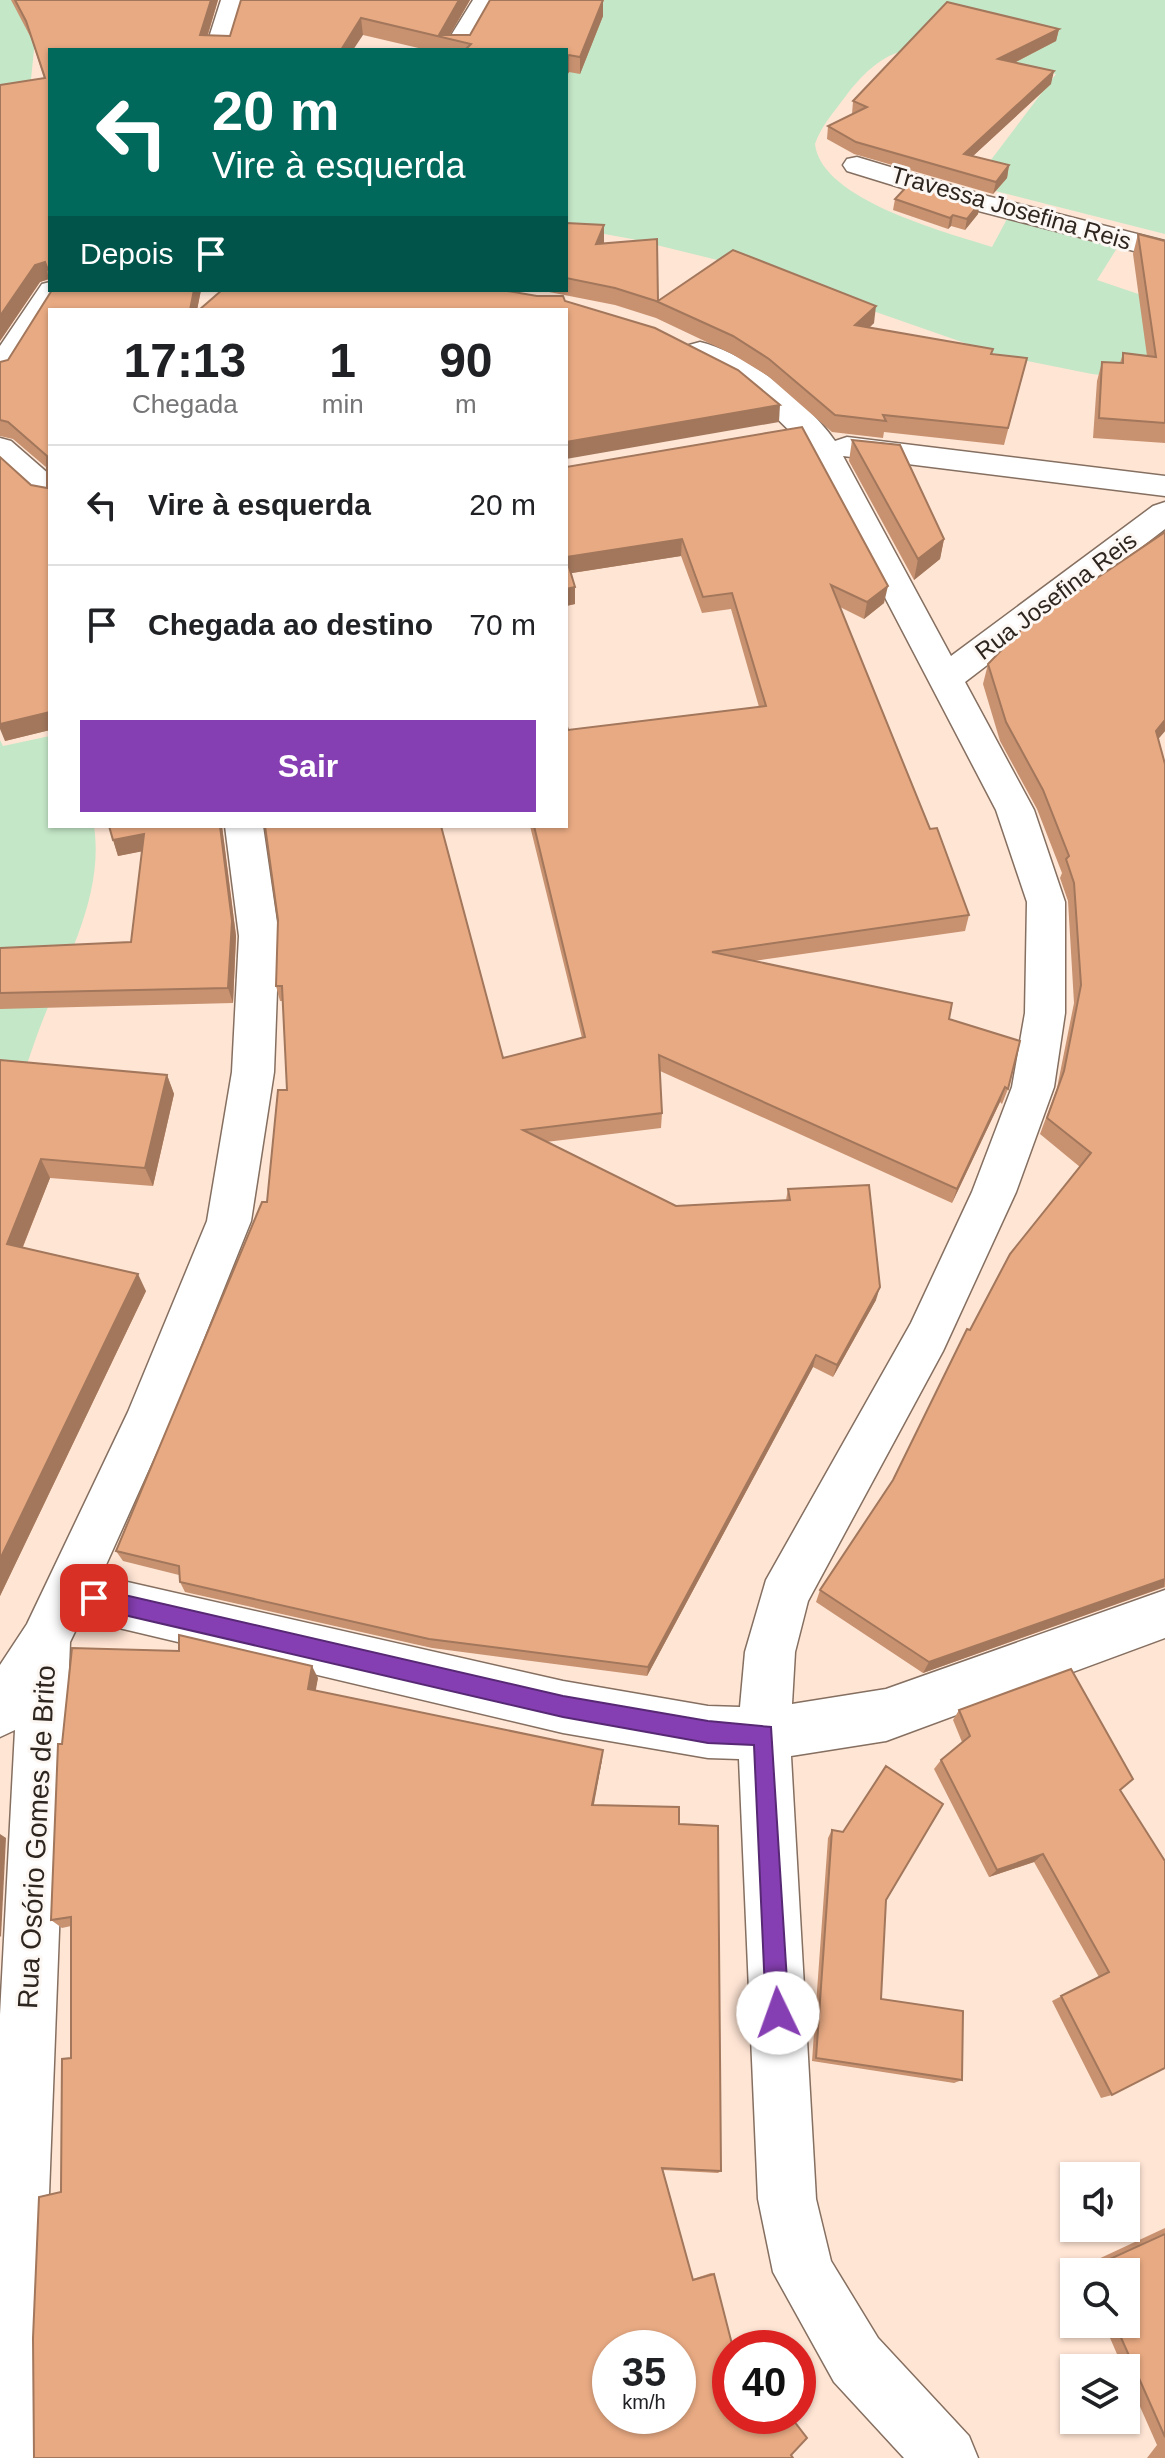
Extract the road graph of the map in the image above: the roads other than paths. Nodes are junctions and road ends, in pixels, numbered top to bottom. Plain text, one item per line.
1 (234, 0) edge
2 (486, 0) edge
3 (219, 48) edge
4 (456, 48) edge
5 (857, 165) dead end
6 (1165, 250) edge
7 (51, 292) edge
8 (674, 338) edge
9 (0, 369) edge
10 (803, 436) junction
11 (0, 448) edge
12 (1165, 486) edge
13 (48, 491) edge
14 (1165, 513) edge
15 (946, 678) junction
16 (244, 828) edge
17 (68, 1592) junction
18 (1165, 1614) edge
19 (45, 1641) junction
20 (0, 1711) edge
21 (764, 1734) junction
22 (8, 2458) edge
23 (947, 2458) edge

1 - 3 street
2 - 4 street
5 - 6 street, Travessa Josefina Reis
7 - 9 street
8 - 10 street
10 - 12 street
10 - 15 street
11 - 13 street
14 - 15 street, Rua Josefina Reis
15 - 21 street
16 - 17 street, Rua Osório Gomes de Brito
17 - 19 street, Rua Osório Gomes de Brito
17 - 21 street
18 - 21 street
19 - 20 street
19 - 22 street, Rua Osório Gomes de Brito
21 - 23 street

